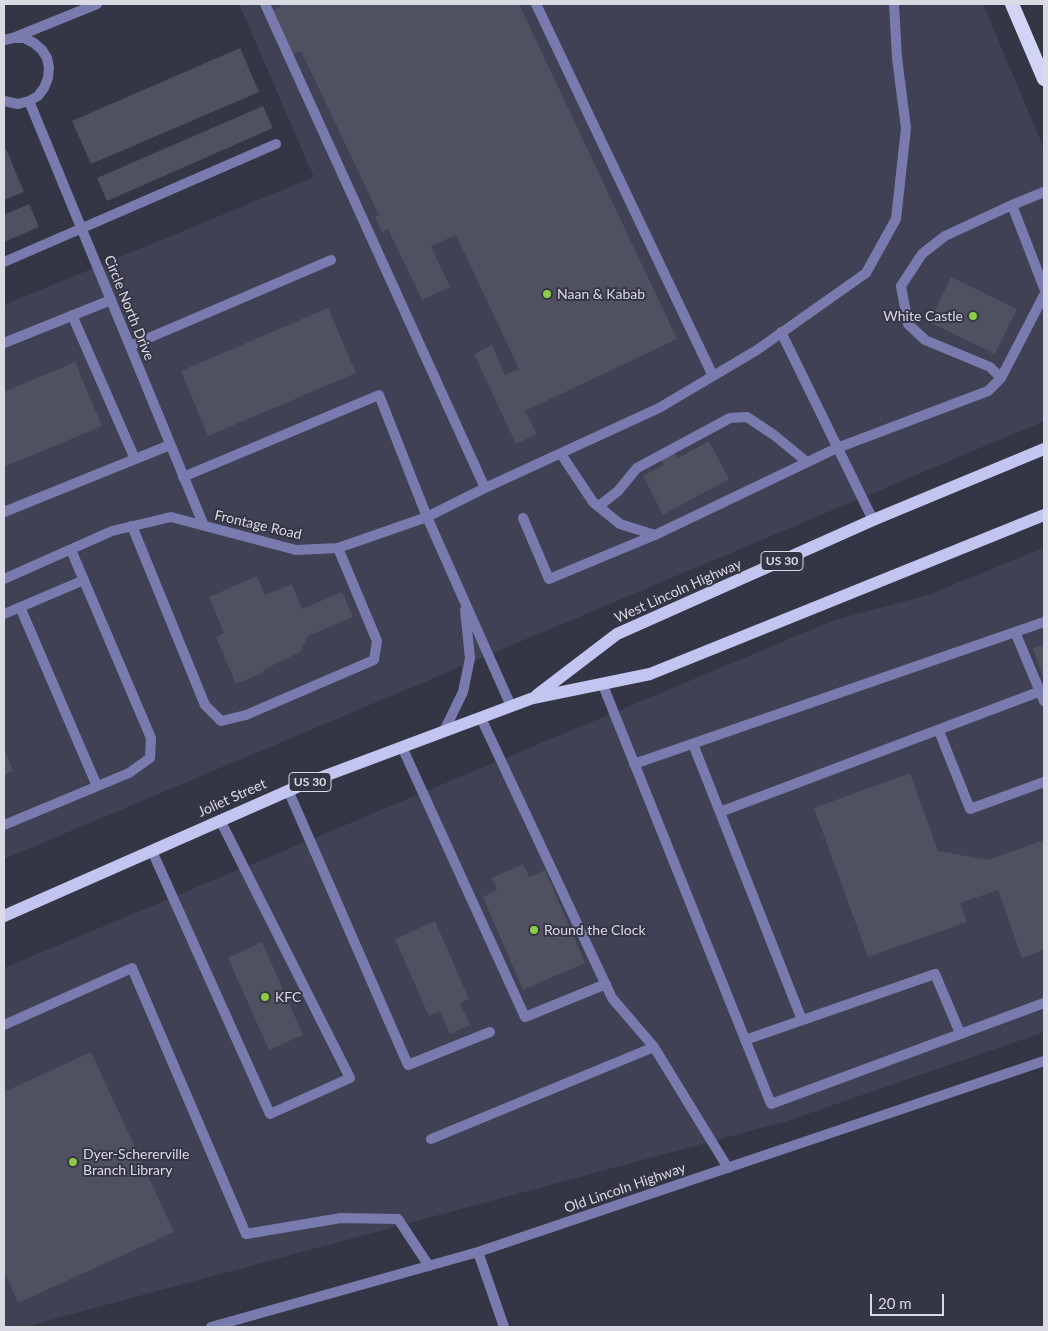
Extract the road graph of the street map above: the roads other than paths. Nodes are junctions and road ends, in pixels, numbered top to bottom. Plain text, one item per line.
1 (97, 4) edge
2 (265, 4) edge
3 (536, 4) edge
4 (894, 4) edge
5 (1012, 4) edge
6 (9, 39) edge
7 (1044, 79) edge
8 (4, 101) edge
9 (29, 101) junction
10 (276, 144) dead end
11 (1044, 192) edge
12 (1012, 205) junction
13 (82, 228) junction
14 (331, 260) dead end
15 (4, 262) edge
16 (1044, 288) edge
17 (1044, 295) edge
18 (110, 300) junction
19 (72, 315) junction
20 (781, 332) junction
21 (4, 343) edge
22 (130, 346) junction
23 (714, 376) junction
24 (1000, 378) junction
25 (170, 445) junction
26 (837, 448) junction
27 (1044, 449) edge
28 (561, 454) junction
29 (135, 459) junction
30 (807, 462) junction
31 (183, 477) junction
32 (485, 488) junction
33 (599, 506) junction
34 (4, 512) edge
35 (1044, 515) edge
36 (427, 517) junction
37 (523, 518) dead end
38 (873, 520) junction
39 (132, 526) junction
40 (204, 526) junction
41 (656, 535) junction
42 (338, 548) junction
43 (71, 550) junction
44 (4, 580) edge
45 (84, 580) junction
46 (464, 599) junction
47 (20, 607) junction
48 (4, 614) edge
49 (1044, 622) edge
50 (1015, 632) junction
51 (602, 683) junction
52 (1042, 696) edge
53 (534, 698) junction
54 (511, 706) junction
55 (481, 718) junction
56 (444, 731) junction
57 (939, 731) junction
58 (693, 744) junction
59 (402, 748) junction
60 (634, 764) junction
61 (1044, 782) edge
62 (97, 786) junction
63 (288, 790) junction
64 (720, 812) junction
65 (220, 820) junction
66 (4, 825) edge
67 (152, 851) junction
68 (4, 916) edge
69 (606, 984) junction
70 (1044, 1002) edge
71 (802, 1020) junction
72 (4, 1024) edge
73 (490, 1032) dead end
74 (960, 1034) junction
75 (745, 1040) junction
76 (654, 1047) junction
77 (1044, 1061) edge
78 (431, 1139) dead end
79 (728, 1168) junction
80 (478, 1252) junction
81 (429, 1266) junction
82 (210, 1327) edge
83 (504, 1327) edge

1 - 6 street
2 - 32 street
3 - 23 street
4 - 20 street, Frontage Road
5 - 7 highway
6 - 9 street
8 - 9 street
9 - 13 street, Circle North Drive
10 - 13 street
11 - 12 street
12 - 16 street
12 - 24 street
13 - 15 street
13 - 18 street, Circle North Drive
14 - 22 street
17 - 24 street
18 - 19 street
18 - 22 street, Circle North Drive
19 - 21 street
19 - 29 street
20 - 23 street, Frontage Road
20 - 26 street
22 - 25 street, Circle North Drive
23 - 28 street, Frontage Road
24 - 26 street
25 - 29 street
25 - 31 street, Circle North Drive
26 - 30 street
26 - 38 street
27 - 38 main road, West Lincoln Highway / US 30
28 - 32 street, Frontage Road
28 - 33 street
29 - 34 street
30 - 33 street
30 - 41 street
31 - 36 street
31 - 40 street, Circle North Drive
32 - 36 street, Frontage Road
33 - 41 street
35 - 51 main road, US 30
36 - 42 street, Frontage Road
36 - 46 street
37 - 41 street
38 - 53 main road, West Lincoln Highway / US 30
39 - 40 street, Frontage Road
39 - 42 street
39 - 43 street, Frontage Road
40 - 42 street, Frontage Road
43 - 44 street, Frontage Road
43 - 45 street
45 - 47 street
45 - 62 street
46 - 54 street
46 - 56 street
47 - 48 street
47 - 62 street
49 - 50 street
50 - 52 street
50 - 58 street
51 - 53 main road, US 30
51 - 60 street
52 - 57 street
53 - 54 main road, Joliet Street / US 30
54 - 55 main road, Joliet Street / US 30
55 - 56 main road, Joliet Street / US 30
55 - 69 street
56 - 59 main road, Joliet Street / US 30
57 - 61 street
57 - 64 street
58 - 60 street
58 - 64 street
59 - 63 main road, Joliet Street / US 30
59 - 69 street
60 - 75 street
62 - 66 street
63 - 65 main road, Joliet Street / US 30
63 - 73 street
64 - 71 street
65 - 67 main road, Joliet Street / US 30
65 - 67 street
67 - 68 main road, Joliet Street / US 30
69 - 76 street
70 - 74 street
71 - 74 street
71 - 75 street
72 - 81 street
74 - 75 street
76 - 78 street
76 - 79 street
77 - 79 street, Old Lincoln Highway
79 - 80 street, Old Lincoln Highway
80 - 81 street, Old Lincoln Highway
80 - 83 street
81 - 82 street, Old Lincoln Highway

